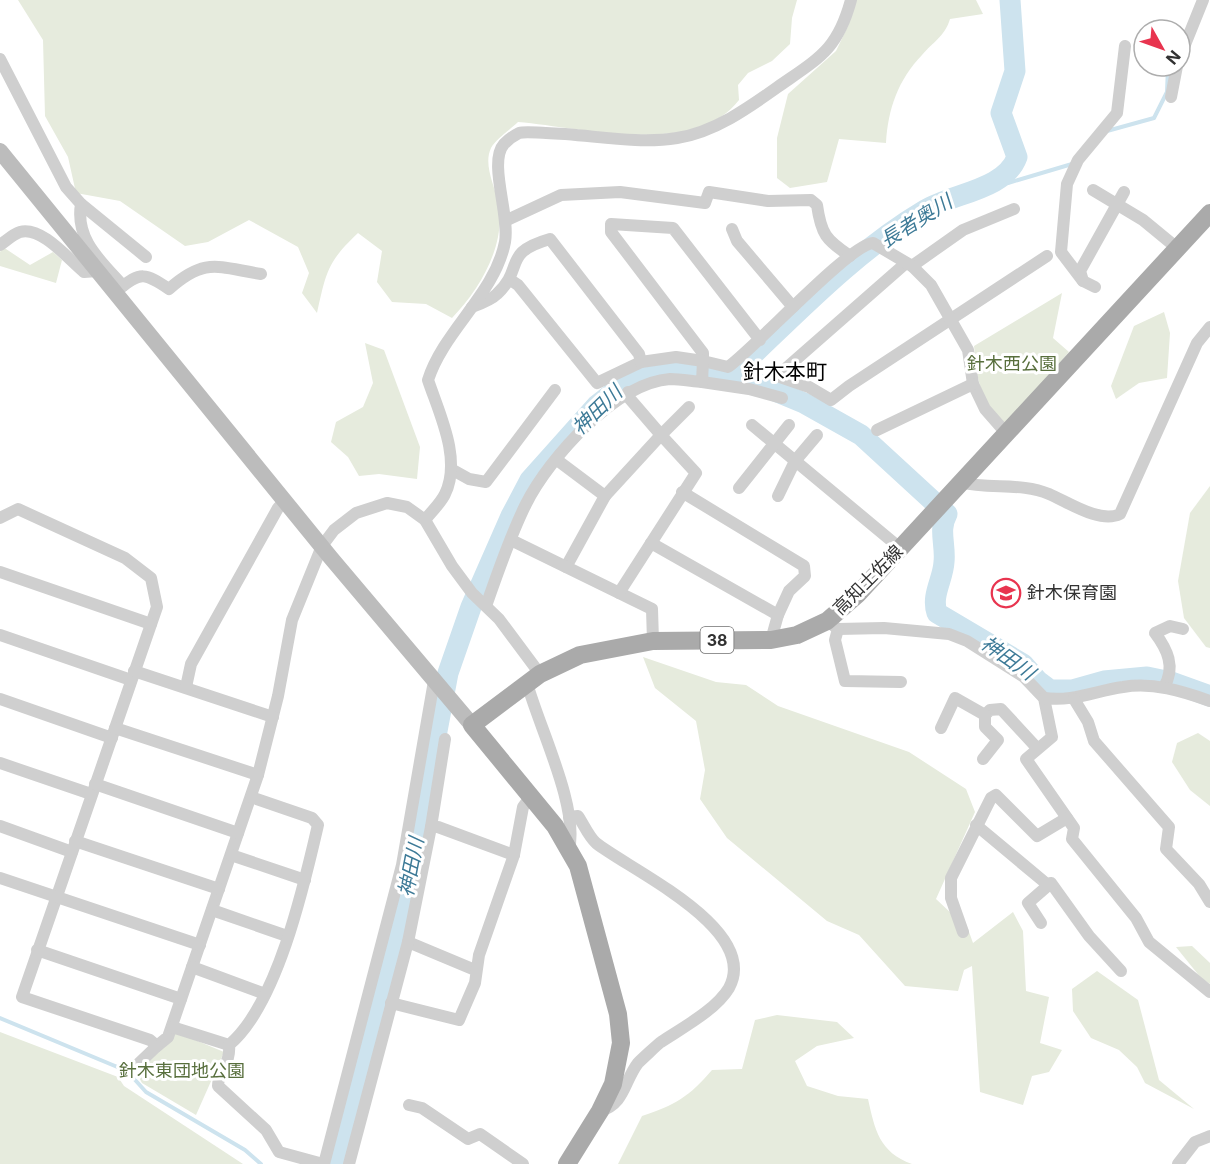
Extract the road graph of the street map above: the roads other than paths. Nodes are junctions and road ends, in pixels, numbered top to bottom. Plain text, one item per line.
1 (851, 0) edge
2 (1203, 0) edge
3 (1192, 27) edge
4 (1125, 46) dead end
5 (0, 59) edge
6 (1175, 78) edge
7 (1171, 97) dead end
8 (0, 151) edge
9 (1093, 190) dead end
10 (1124, 192) dead end
11 (81, 204) junction
12 (1117, 205) junction
13 (1014, 209) dead end
14 (1210, 213) edge
15 (507, 220) junction
16 (732, 229) dead end
17 (0, 245) edge
18 (1178, 248) junction
19 (850, 256) junction
20 (1047, 256) dead end
21 (146, 257) dead end
22 (909, 265) junction
23 (97, 272) junction
24 (261, 274) dead end
25 (509, 279) junction
26 (119, 290) junction
27 (794, 307) junction
28 (471, 308) junction
29 (952, 318) junction
30 (1210, 327) edge
31 (760, 340) junction
32 (641, 362) junction
33 (703, 372) junction
34 (974, 384) junction
35 (555, 390) dead end
36 (628, 393) junction
37 (782, 398) dead end
38 (689, 407) dead end
39 (752, 425) dead end
40 (789, 425) dead end
41 (878, 430) dead end
42 (1006, 433) junction
43 (661, 435) junction
44 (817, 435) dead end
45 (774, 444) junction
46 (557, 460) junction
47 (795, 461) junction
48 (451, 469) junction
49 (960, 482) junction
50 (739, 488) dead end
51 (682, 492) junction
52 (605, 496) junction
53 (778, 496) dead end
54 (285, 501) junction
55 (0, 518) edge
56 (425, 520) junction
57 (511, 540) junction
58 (651, 543) junction
59 (322, 546) junction
60 (900, 548) junction
61 (566, 567) junction
62 (0, 572) edge
63 (619, 593) junction
64 (480, 600) junction
65 (778, 615) junction
66 (151, 624) junction
67 (833, 625) junction
68 (1183, 628) dead end
69 (0, 635) edge
70 (771, 640) junction
71 (653, 641) junction
72 (132, 676) junction
73 (534, 679) junction
74 (901, 682) dead end
75 (437, 684) junction
76 (186, 687) junction
77 (1164, 687) junction
78 (1044, 698) junction
79 (0, 699) edge
80 (1074, 699) junction
81 (1210, 701) edge
82 (985, 715) junction
83 (273, 717) junction
84 (472, 725) junction
85 (941, 728) dead end
86 (114, 733) junction
87 (445, 739) dead end
88 (1037, 748) junction
89 (983, 759) dead end
90 (0, 763) edge
91 (258, 775) junction
92 (93, 789) junction
93 (531, 796) junction
94 (251, 797) junction
95 (569, 817) junction
96 (1067, 818) junction
97 (976, 825) junction
98 (0, 826) edge
99 (431, 827) junction
100 (238, 833) junction
101 (74, 846) junction
102 (568, 850) junction
103 (231, 855) junction
104 (514, 855) junction
105 (0, 878) edge
106 (305, 880) junction
107 (1048, 885) junction
108 (219, 889) junction
109 (56, 899) junction
110 (1210, 902) edge
111 (212, 910) junction
112 (1041, 924) dead end
113 (963, 932) dead end
114 (287, 936) junction
115 (408, 942) junction
116 (200, 945) junction
117 (37, 950) junction
118 (192, 967) junction
119 (475, 970) junction
120 (1121, 970) dead end
121 (1210, 992) edge
122 (265, 994) junction
123 (181, 999) junction
124 (391, 1003) junction
125 (172, 1027) junction
126 (229, 1045) junction
127 (157, 1046) junction
128 (136, 1066) dead end
129 (409, 1106) dead end
130 (600, 1111) junction
131 (1210, 1136) edge
132 (324, 1164) edge
133 (349, 1164) edge
134 (523, 1164) edge
135 (567, 1164) edge
136 (1178, 1164) edge

1 - 15 street
2 - 3 street
4 - 12 street
5 - 11 street
6 - 7 street
8 - 23 street
9 - 12 street
10 - 12 street
11 - 21 street
11 - 26 street
12 - 18 street
13 - 22 street
14 - 18 main road, 高知土佐線 / 38
15 - 19 street
15 - 28 street
16 - 27 street
17 - 23 street
18 - 42 main road, 高知土佐線 / 38
19 - 22 street
19 - 27 street
20 - 29 street
22 - 29 street
22 - 29 street
23 - 26 street
24 - 26 street
25 - 28 street
25 - 32 street
25 - 32 street
26 - 54 street
27 - 31 street
28 - 48 street
29 - 34 street
30 - 49 street
31 - 33 street
31 - 33 street
32 - 33 street
33 - 36 street
33 - 37 street
34 - 41 street
34 - 42 street
35 - 48 street
36 - 43 street
36 - 46 street
38 - 43 street
39 - 45 street
40 - 45 street
42 - 49 main road, 高知土佐線 / 38
43 - 51 street
43 - 52 street
44 - 47 street
45 - 47 street
45 - 50 street
46 - 52 street
46 - 57 street
47 - 53 street
47 - 60 street
48 - 56 street
49 - 60 main road, 高知土佐線 / 38
51 - 58 street
51 - 65 street
52 - 61 street
54 - 59 street
54 - 76 street
55 - 66 street
56 - 59 street
56 - 64 street
57 - 61 street
57 - 64 street
58 - 63 street
58 - 65 street
59 - 75 street
59 - 83 street
60 - 67 main road, 高知土佐線 / 38
61 - 63 street
62 - 66 street
63 - 71 street
64 - 73 street
65 - 70 street
66 - 72 street
67 - 70 main road, 高知土佐線 / 38
67 - 74 street
67 - 78 street
68 - 77 street
69 - 72 street
70 - 71 main road, 高知土佐線 / 38
71 - 73 main road, 高知土佐線 / 38
72 - 76 street
72 - 86 street
73 - 84 main road, 高知土佐線 / 38
73 - 95 street
75 - 84 street
75 - 132 street
76 - 83 street
77 - 80 street
77 - 81 street
78 - 80 street
78 - 88 street
79 - 86 street
80 - 110 street
82 - 85 street
82 - 88 street
82 - 89 street
83 - 91 street
84 - 93 main road
86 - 91 street
86 - 92 street
87 - 99 street
88 - 96 street
90 - 92 street
91 - 94 street
92 - 100 street
92 - 101 street
93 - 102 main road
93 - 104 street
94 - 100 street
94 - 106 street
95 - 102 street
95 - 130 street
96 - 97 street
96 - 121 street
97 - 107 street
97 - 113 street
98 - 101 street
99 - 104 street
99 - 115 street
100 - 103 street
101 - 108 street
101 - 109 street
102 - 130 main road
103 - 106 street
103 - 108 street
104 - 119 street
105 - 109 street
106 - 114 street
107 - 112 street
107 - 120 street
108 - 111 street
109 - 116 street
109 - 117 street
111 - 114 street
111 - 116 street
114 - 122 street
115 - 119 street
115 - 124 street
116 - 118 street
117 - 123 street
117 - 127 street
118 - 122 street
118 - 123 street
119 - 124 street
122 - 126 street
123 - 125 street
124 - 133 street
125 - 126 street
125 - 127 street
126 - 132 street
127 - 128 street
129 - 134 street
130 - 135 main road
131 - 136 street

